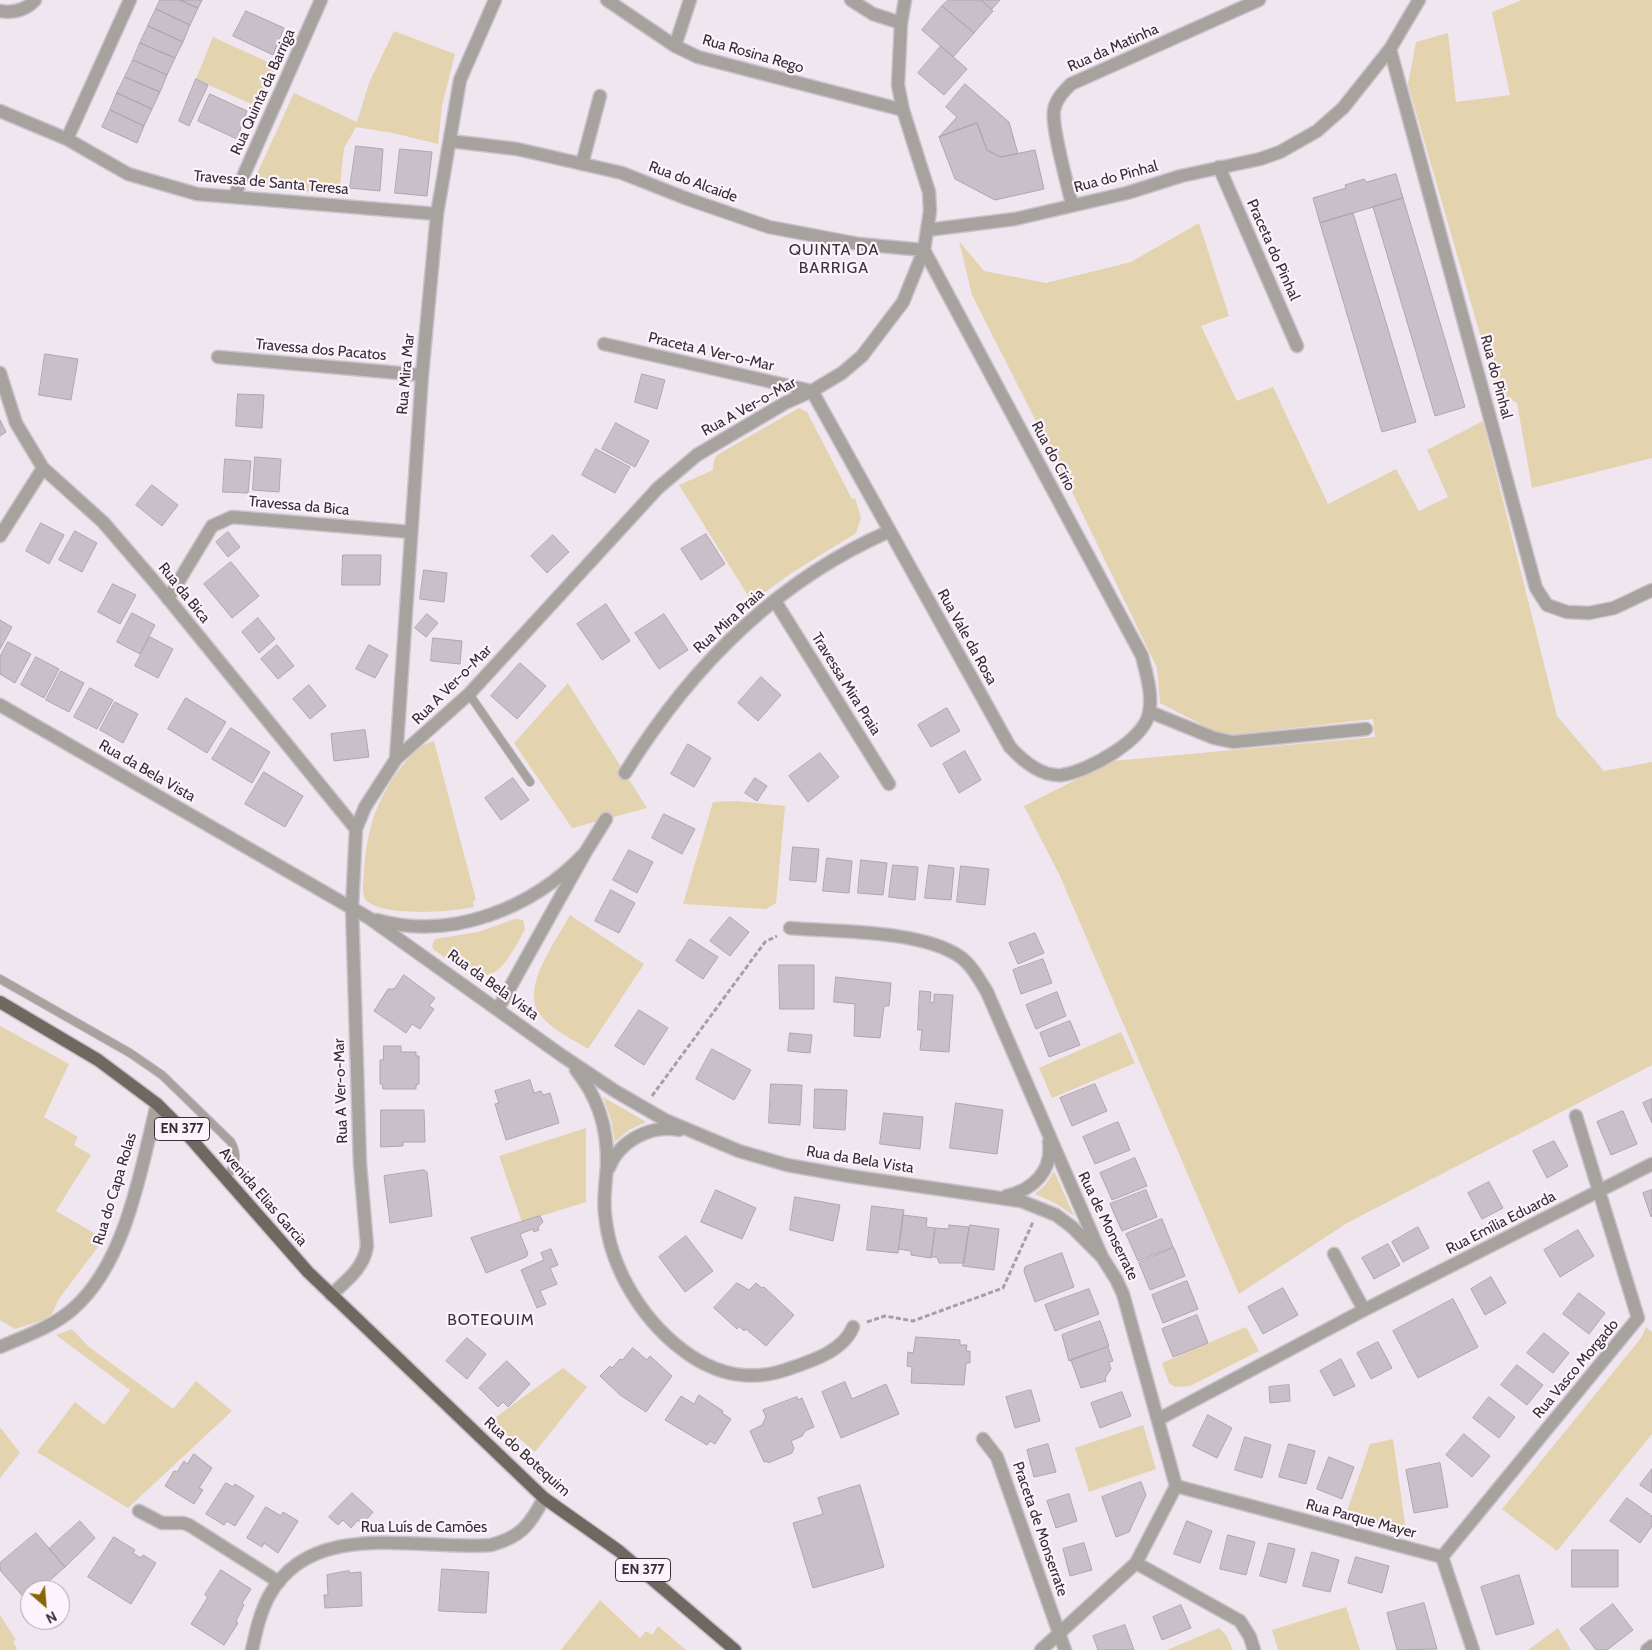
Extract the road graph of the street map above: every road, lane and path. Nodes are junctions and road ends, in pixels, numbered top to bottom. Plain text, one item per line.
1 (35, 0) edge
2 (130, 0) edge
3 (321, 0) edge
4 (495, 0) edge
5 (607, 0) edge
6 (690, 0) edge
7 (851, 0) edge
8 (905, 0) edge
9 (1259, 0) edge
10 (1419, 0) edge
11 (0, 11) edge
12 (900, 23) junction
13 (675, 46) junction
14 (1390, 49) junction
15 (600, 96) dead end
16 (903, 110) junction
17 (0, 111) edge
18 (67, 139) junction
19 (450, 141) junction
20 (582, 164) junction
21 (1219, 167) junction
22 (234, 197) junction
23 (1072, 205) junction
24 (437, 214) junction
25 (927, 230) junction
26 (924, 250) junction
27 (604, 344) dead end
28 (1298, 346) dead end
29 (218, 357) dead end
30 (0, 373) edge
31 (422, 375) junction
32 (812, 391) junction
33 (43, 468) junction
34 (890, 531) junction
35 (411, 532) junction
36 (0, 536) edge
37 (1652, 590) edge
38 (168, 599) junction
39 (775, 601) junction
40 (469, 694) junction
41 (0, 705) edge
42 (1150, 712) junction
43 (1366, 728) dead end
44 (396, 759) junction
45 (625, 774) dead end
46 (530, 782) dead end
47 (889, 784) dead end
48 (606, 819) dead end
49 (356, 829) junction
50 (584, 853) junction
51 (352, 907) junction
52 (369, 918) junction
53 (790, 928) joint
54 (0, 979) edge
55 (0, 1002) edge
56 (498, 1009) junction
57 (561, 1055) junction
58 (157, 1104) junction
59 (643, 1108) junction
60 (1576, 1116) dead end
61 (694, 1133) junction
62 (1048, 1134) junction
63 (1652, 1164) edge
64 (225, 1179) junction
65 (605, 1183) junction
66 (1600, 1191) junction
67 (1001, 1197) junction
68 (1040, 1207) junction
69 (1334, 1254) dead end
70 (1102, 1257) junction
71 (331, 1295) junction
72 (1364, 1310) junction
73 (853, 1327) joint
74 (0, 1347) edge
75 (1159, 1419) junction
76 (983, 1439) dead end
77 (1176, 1486) junction
78 (544, 1498) junction
79 (140, 1511) dead end
80 (1442, 1557) junction
81 (1136, 1563) junction
82 (279, 1582) junction
83 (1060, 1634) junction
84 (1652, 1646) edge
85 (252, 1650) edge
86 (736, 1650) edge
87 (1041, 1650) edge
88 (1065, 1650) edge
89 (1254, 1650) edge
90 (1473, 1650) edge
91 (1647, 1650) edge

1 - 11 street
2 - 18 street
3 - 22 street, Rua Quinta da Barriga
4 - 19 street, Rua Mira Mar
5 - 13 street, Rua Rosina Rego
6 - 13 street
7 - 12 street
8 - 12 street
9 - 23 street, Rua da Matinha
10 - 14 street, Rua do Pinhal
12 - 16 street
13 - 16 street, Rua Rosina Rego
14 - 21 street, Rua do Pinhal
14 - 37 street, Rua do Pinhal
15 - 20 street
16 - 25 street
17 - 18 street, Travessa de Santa Teresa
18 - 22 street, Travessa de Santa Teresa
19 - 20 street, Rua do Alcaide
19 - 24 street, Rua Mira Mar
20 - 26 street, Rua do Alcaide
21 - 23 street, Rua do Pinhal
21 - 28 street, Praceta do Pinhal
22 - 24 street, Travessa de Santa Teresa
23 - 25 street, Rua do Pinhal
24 - 31 street, Rua Mira Mar
25 - 26 street
26 - 32 street, Rua A Ver-o-Mar
26 - 42 street, Rua do Círio
27 - 32 street, Praceta A Ver-o-Mar
29 - 31 street, Travessa dos Pacatos
30 - 33 street, Rua da Bica
31 - 35 street, Rua Mira Mar
32 - 34 street, Rua Vale da Rosa
32 - 40 street, Rua A Ver-o-Mar
33 - 36 street
33 - 38 street, Rua da Bica
34 - 39 street, Rua Mira Praia
34 - 42 street, Rua Vale da Rosa
35 - 38 street, Travessa da Bica
35 - 44 street, Rua Mira Mar
38 - 49 street, Rua da Bica
39 - 45 street, Rua Mira Praia
39 - 47 street, Travessa Mira Praia
40 - 44 street, Rua A Ver-o-Mar
40 - 46 lane
41 - 51 street, Rua da Bela Vista
42 - 43 street
44 - 49 street, Rua A Ver-o-Mar
48 - 50 street
49 - 51 street, Rua A Ver-o-Mar
50 - 52 street
50 - 56 street
51 - 52 street, Rua da Bela Vista
51 - 71 street, Rua A Ver-o-Mar
52 - 56 street, Rua da Bela Vista
53 - 59 path
53 - 62 street, Rua de Monserrate
54 - 64 lane
55 - 58 main road, Avenida Elias Garcia / EN 377
56 - 57 street, Rua da Bela Vista
57 - 59 street, Rua da Bela Vista
57 - 65 street
58 - 64 main road, Avenida Elias Garcia / EN 377
58 - 74 street, Rua do Capa Rolas
59 - 61 street, Rua da Bela Vista
60 - 66 street, Rua Vasco Morgado
61 - 65 street
61 - 67 street, Rua da Bela Vista
62 - 67 street
62 - 70 street, Rua de Monserrate
63 - 66 street, Rua Emília Eduarda
64 - 71 main road, Avenida Elias Garcia / EN 377
65 - 73 street
66 - 72 street, Rua Emília Eduarda
66 - 80 street, Rua Vasco Morgado
67 - 68 street, Rua da Bela Vista
68 - 70 street, Rua da Bela Vista
68 - 73 path
69 - 72 street
70 - 75 street, Rua de Monserrate
71 - 78 main road, Rua do Botequim / EN 377
72 - 75 street, Rua Emília Eduarda
75 - 77 street, Rua de Monserrate
76 - 83 street, Praceta de Monserrate
77 - 80 street, Rua Parque Mayer
77 - 81 street
78 - 82 street, Rua Luís de Camões
78 - 86 main road, Rua do Botequim / EN 377
79 - 82 street
80 - 90 street
81 - 83 street
81 - 89 street
82 - 85 street, Rua Luís de Camões
83 - 87 street
83 - 88 street, Praceta de Monserrate
84 - 91 street

